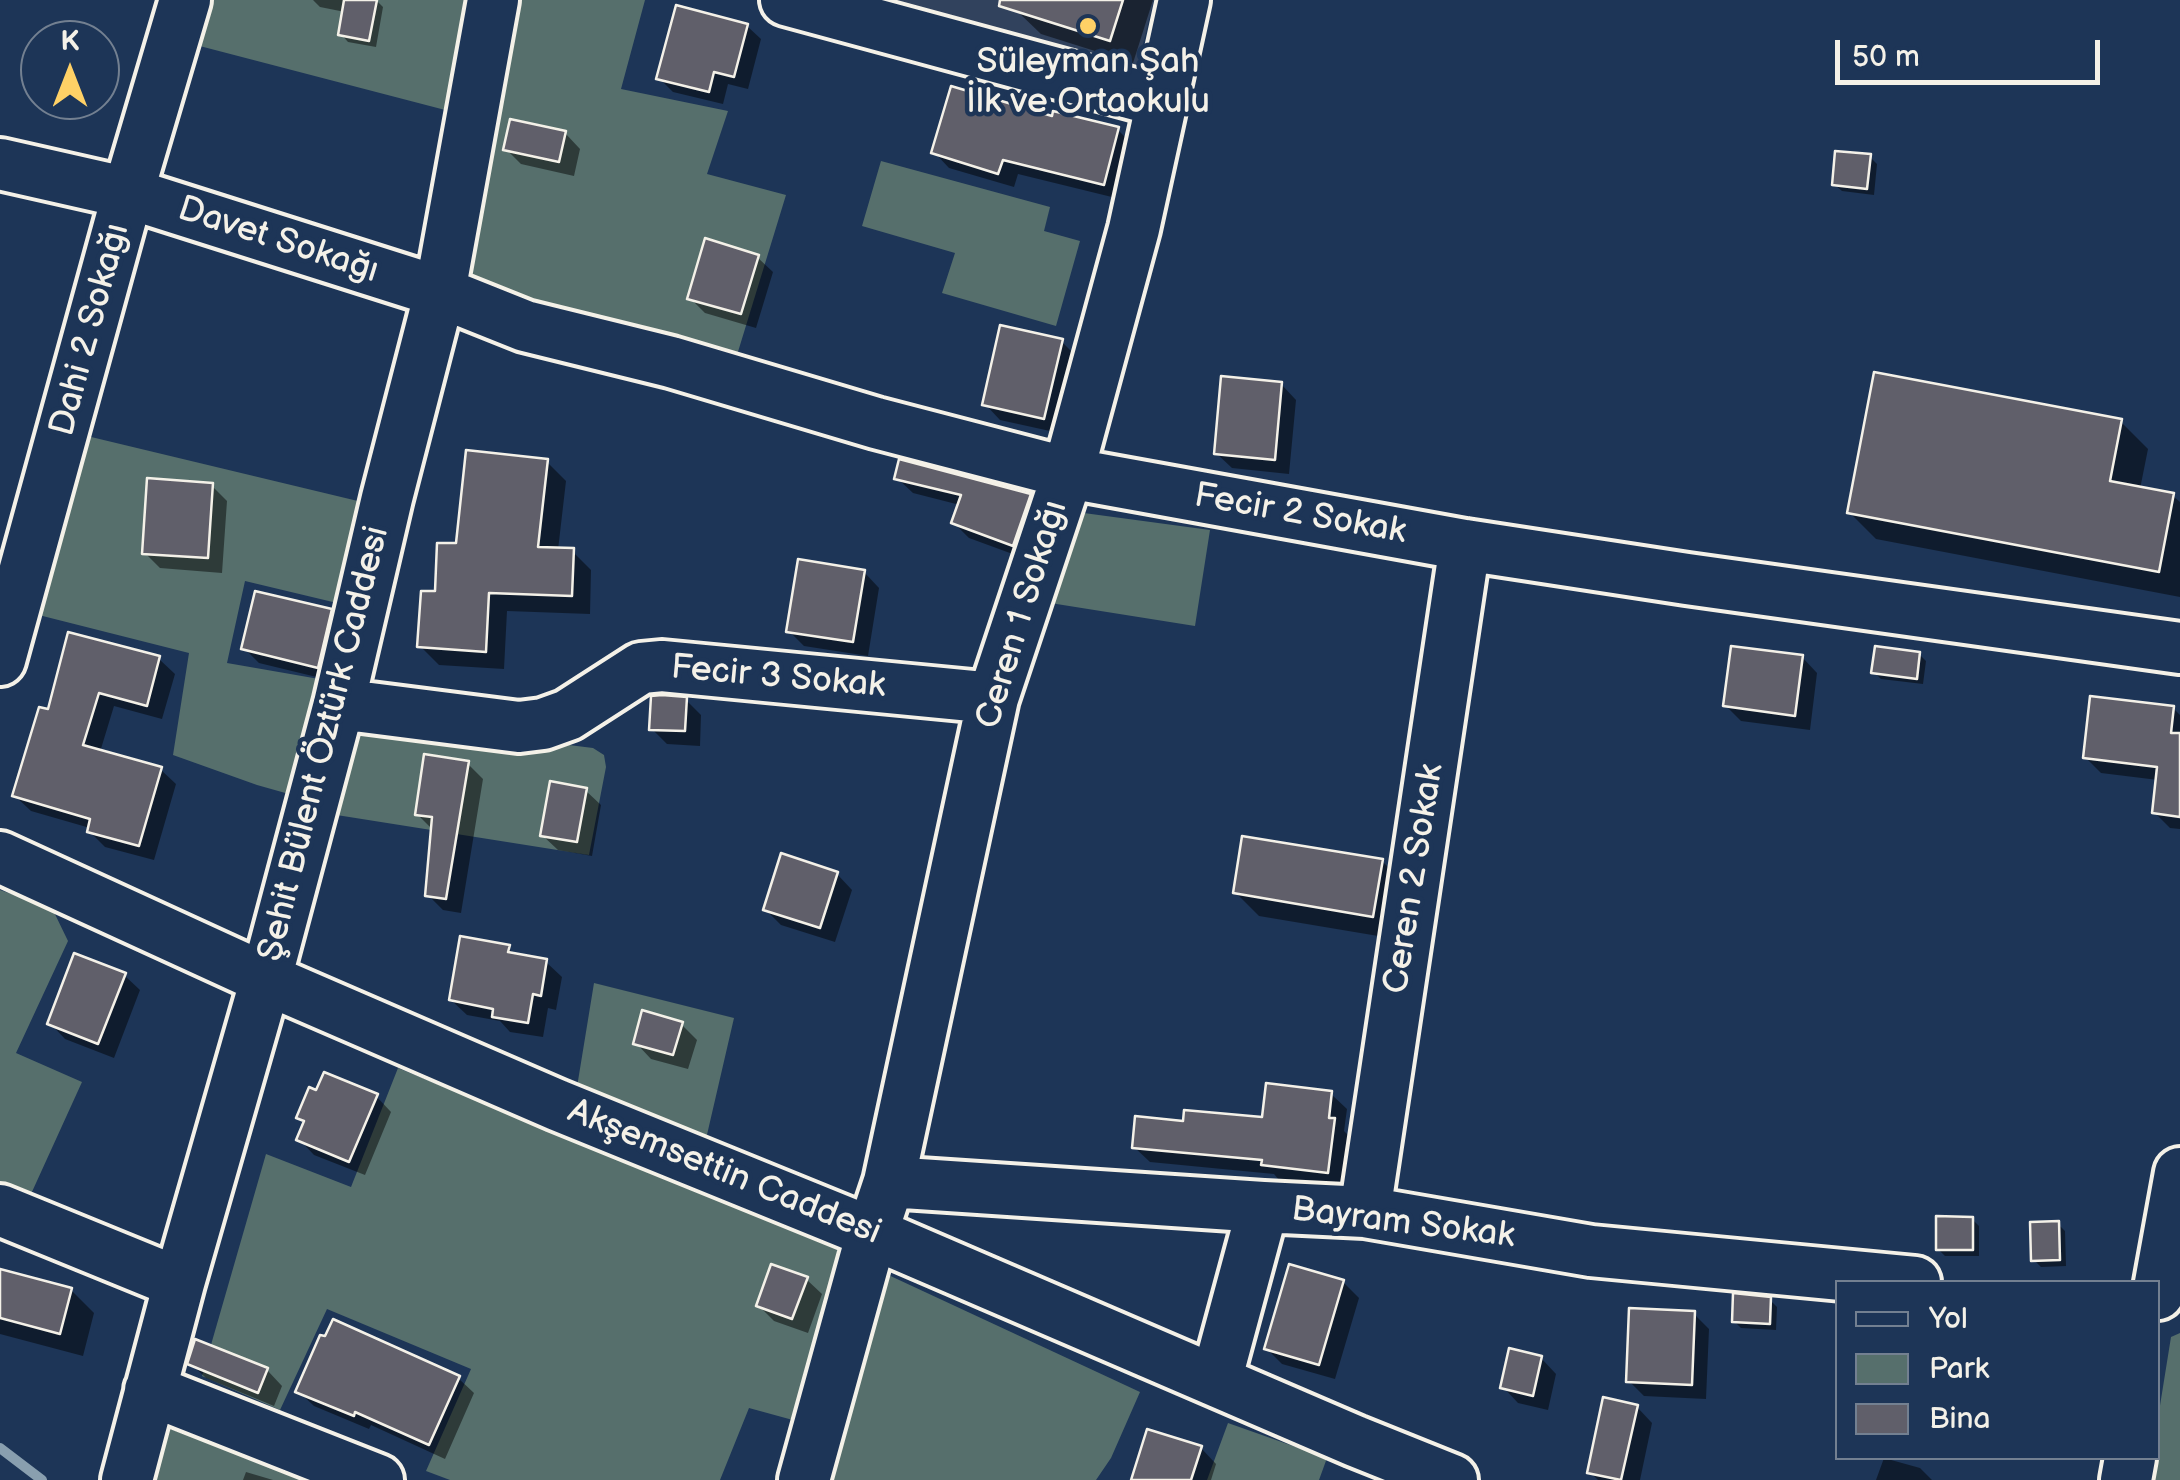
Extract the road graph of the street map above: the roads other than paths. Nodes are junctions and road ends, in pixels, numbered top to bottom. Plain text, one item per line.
1 (184, 0) edge
2 (493, 0) edge
3 (786, 0) edge
4 (1184, 0) edge
5 (1163, 102) junction
6 (0, 164) edge
7 (128, 193) junction
8 (440, 292) junction
9 (1068, 473) junction
10 (1465, 546) junction
11 (2180, 648) edge
12 (0, 660) edge
13 (993, 698) junction
14 (339, 704) junction
15 (0, 857) edge
16 (266, 979) junction
17 (2180, 1173) edge
18 (889, 1182) junction
19 (1263, 1208) junction
20 (0, 1210) edge
21 (1365, 1212) junction
22 (872, 1233) junction
23 (1893, 1280) edge
24 (179, 1283) junction
25 (2160, 1283) edge
26 (1216, 1381) junction
27 (150, 1390) junction
28 (1346, 1460) edge
29 (127, 1480) edge
30 (378, 1480) edge
31 (804, 1480) edge
32 (1452, 1480) edge

1 - 7 street, Dahi 2 Sokağı
2 - 8 street, Şehit Bülent Öztürk Caddesi
3 - 5 street
4 - 5 street, Ceren 1 Sokağı
5 - 9 street, Ceren 1 Sokağı
6 - 7 street, Davet Sokağı
7 - 8 street, Davet Sokağı
7 - 12 street, Dahi 2 Sokağı
8 - 9 street, Fecir 2 Sokak
8 - 14 street, Şehit Bülent Öztürk Caddesi
9 - 10 street, Fecir 2 Sokak
9 - 13 street, Ceren 1 Sokağı
10 - 11 street, Fecir 2 Sokak
10 - 21 street, Ceren 2 Sokak
13 - 14 street, Fecir 3 Sokak
13 - 18 street, Ceren 1 Sokağı
14 - 16 street, Şehit Bülent Öztürk Caddesi
15 - 16 street, Akşemsettin Caddesi
16 - 22 street, Akşemsettin Caddesi
16 - 24 street, Şehit Bülent Öztürk Caddesi
17 - 25 street
18 - 19 street, Bayram Sokak
18 - 22 street, Ceren 1 Sokağı
19 - 21 street, Bayram Sokak
19 - 26 street
20 - 24 street
21 - 23 street, Bayram Sokak
22 - 26 street, Akşemsettin Caddesi
22 - 31 street, Ceren 1 Sokağı
24 - 27 street, Şehit Bülent Öztürk Caddesi
26 - 28 street, Akşemsettin Caddesi
27 - 29 street, Şehit Bülent Öztürk Caddesi
27 - 30 street
28 - 32 street, Akşemsettin Caddesi

